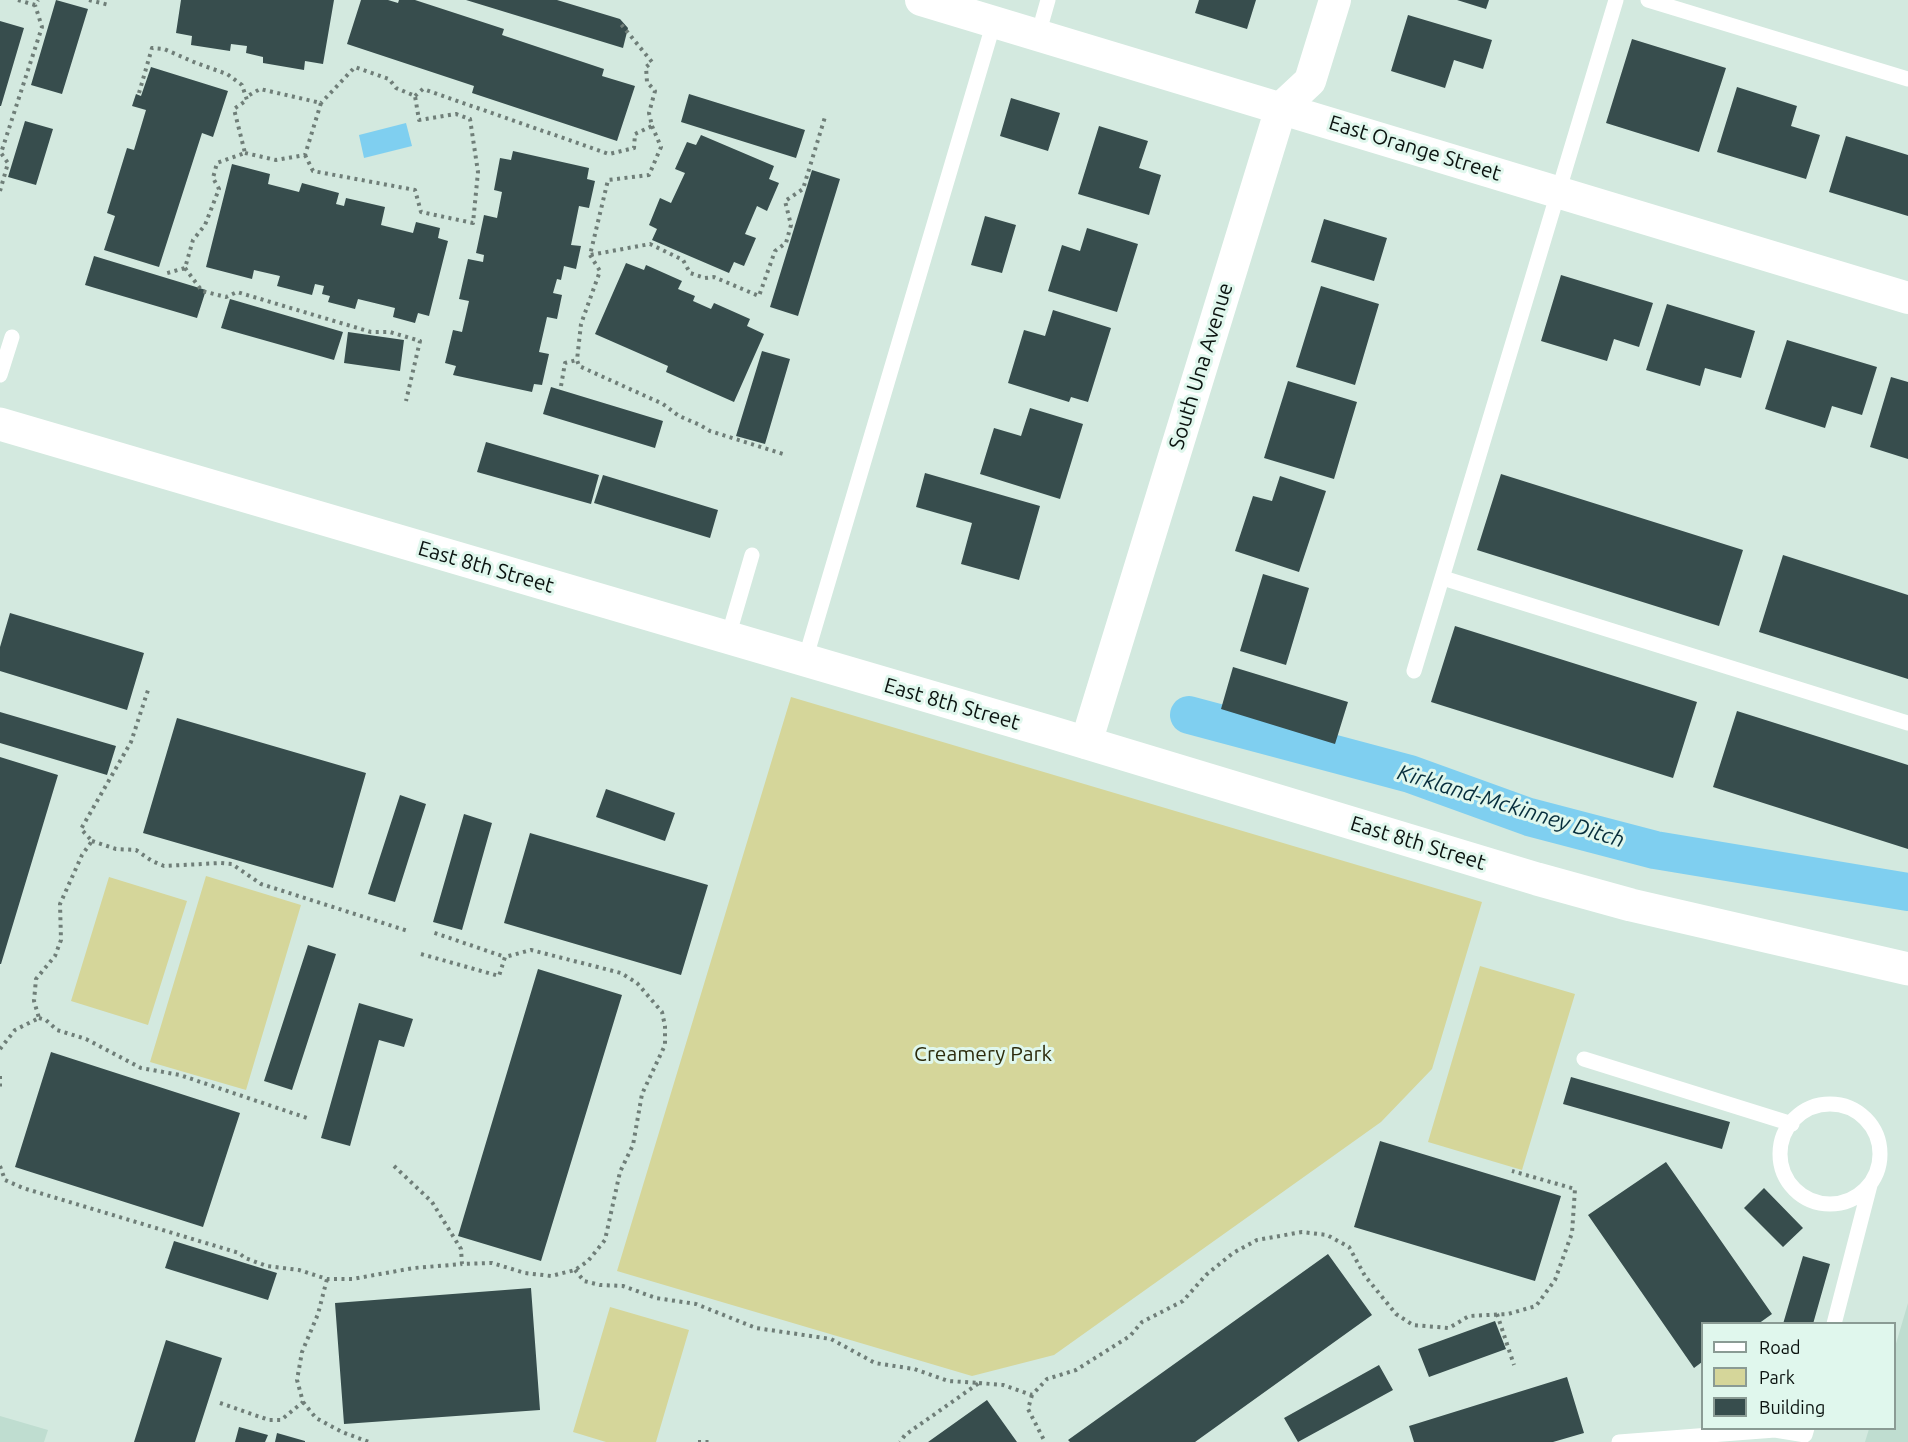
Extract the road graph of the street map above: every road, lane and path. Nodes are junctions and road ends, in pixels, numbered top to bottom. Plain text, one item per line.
1 (18, 0) edge
2 (38, 0) edge
3 (89, 0) edge
4 (921, 0) edge
5 (1048, 0) edge
6 (1335, 0) edge
7 (1616, 0) edge
8 (1648, 0) edge
9 (35, 5) junction
10 (110, 5) dead end
11 (994, 22) junction
12 (620, 23) dead end
13 (1038, 34) junction
14 (1908, 79) edge
15 (139, 93) dead end
16 (415, 96) junction
17 (246, 97) junction
18 (321, 103) junction
19 (1281, 108) junction
20 (825, 117) dead end
21 (652, 126) junction
22 (245, 153) junction
23 (305, 155) junction
24 (0, 191) edge
25 (1558, 192) junction
26 (590, 255) junction
27 (185, 268) junction
28 (164, 274) dead end
29 (1908, 298) edge
30 (12, 337) dead end
31 (576, 360) junction
32 (0, 375) edge
33 (561, 386) dead end
34 (406, 402) dead end
35 (0, 424) edge
36 (783, 453) dead end
37 (752, 555) dead end
38 (1443, 579) junction
39 (728, 637) junction
40 (805, 660) junction
41 (1414, 671) dead end
42 (149, 687) dead end
43 (1908, 723) edge
44 (1086, 743) junction
45 (92, 841) junction
46 (408, 931) dead end
47 (432, 932) dead end
48 (421, 954) dead end
49 (505, 957) junction
50 (1908, 969) edge
51 (39, 1018) junction
52 (0, 1049) edge
53 (1584, 1059) dead end
54 (0, 1076) edge
55 (0, 1091) edge
56 (310, 1119) dead end
57 (1792, 1124) junction
58 (0, 1166) edge
59 (394, 1166) dead end
60 (1512, 1171) dead end
61 (1870, 1185) junction
62 (462, 1264) junction
63 (575, 1270) junction
64 (327, 1279) junction
65 (1497, 1314) junction
66 (1834, 1322) edge
67 (1514, 1365) dead end
68 (979, 1383) junction
69 (1032, 1395) junction
70 (303, 1402) junction
71 (220, 1403) dead end
72 (1775, 1430) edge
73 (1775, 1430) edge
74 (1806, 1430) edge
75 (369, 1442) edge
76 (698, 1442) edge
77 (713, 1442) edge
78 (900, 1442) edge
79 (1045, 1442) edge
80 (1619, 1442) edge

1 - 9 path
2 - 9 path
3 - 10 path
4 - 11 street, East Orange Street
5 - 13 lane
6 - 19 street, South Una Avenue
7 - 25 lane
8 - 14 lane
9 - 24 path
11 - 13 street, East Orange Street
11 - 40 lane
12 - 21 path
13 - 19 street, East Orange Street
15 - 17 path
16 - 18 path
16 - 21 path
16 - 23 path
17 - 18 path
17 - 22 path
18 - 23 path
19 - 25 street, East Orange Street
19 - 44 street, South Una Avenue
20 - 26 path
21 - 26 path
22 - 23 path
22 - 27 path
25 - 29 street, East Orange Street
25 - 38 lane
26 - 31 path
27 - 28 path
27 - 34 path
30 - 32 lane
31 - 33 path
31 - 36 path
35 - 39 street, East 8th Street
37 - 39 lane
38 - 41 lane
38 - 43 lane
39 - 40 street, East 8th Street
40 - 44 street, East 8th Street
42 - 45 path
44 - 50 street, East 8th Street
45 - 46 path
45 - 51 path
47 - 49 path
48 - 49 path
49 - 63 path
51 - 52 path
51 - 56 path
53 - 57 lane
54 - 55 path
57 - 61 lane
57 - 61 lane
58 - 64 path
59 - 62 path
60 - 65 path
61 - 66 lane
62 - 63 path
62 - 64 path
63 - 68 path
64 - 70 path
65 - 67 path
65 - 69 path
68 - 69 path
68 - 78 path
69 - 79 path
70 - 71 path
70 - 75 path
72 - 74 lane
73 - 80 lane
76 - 77 path

